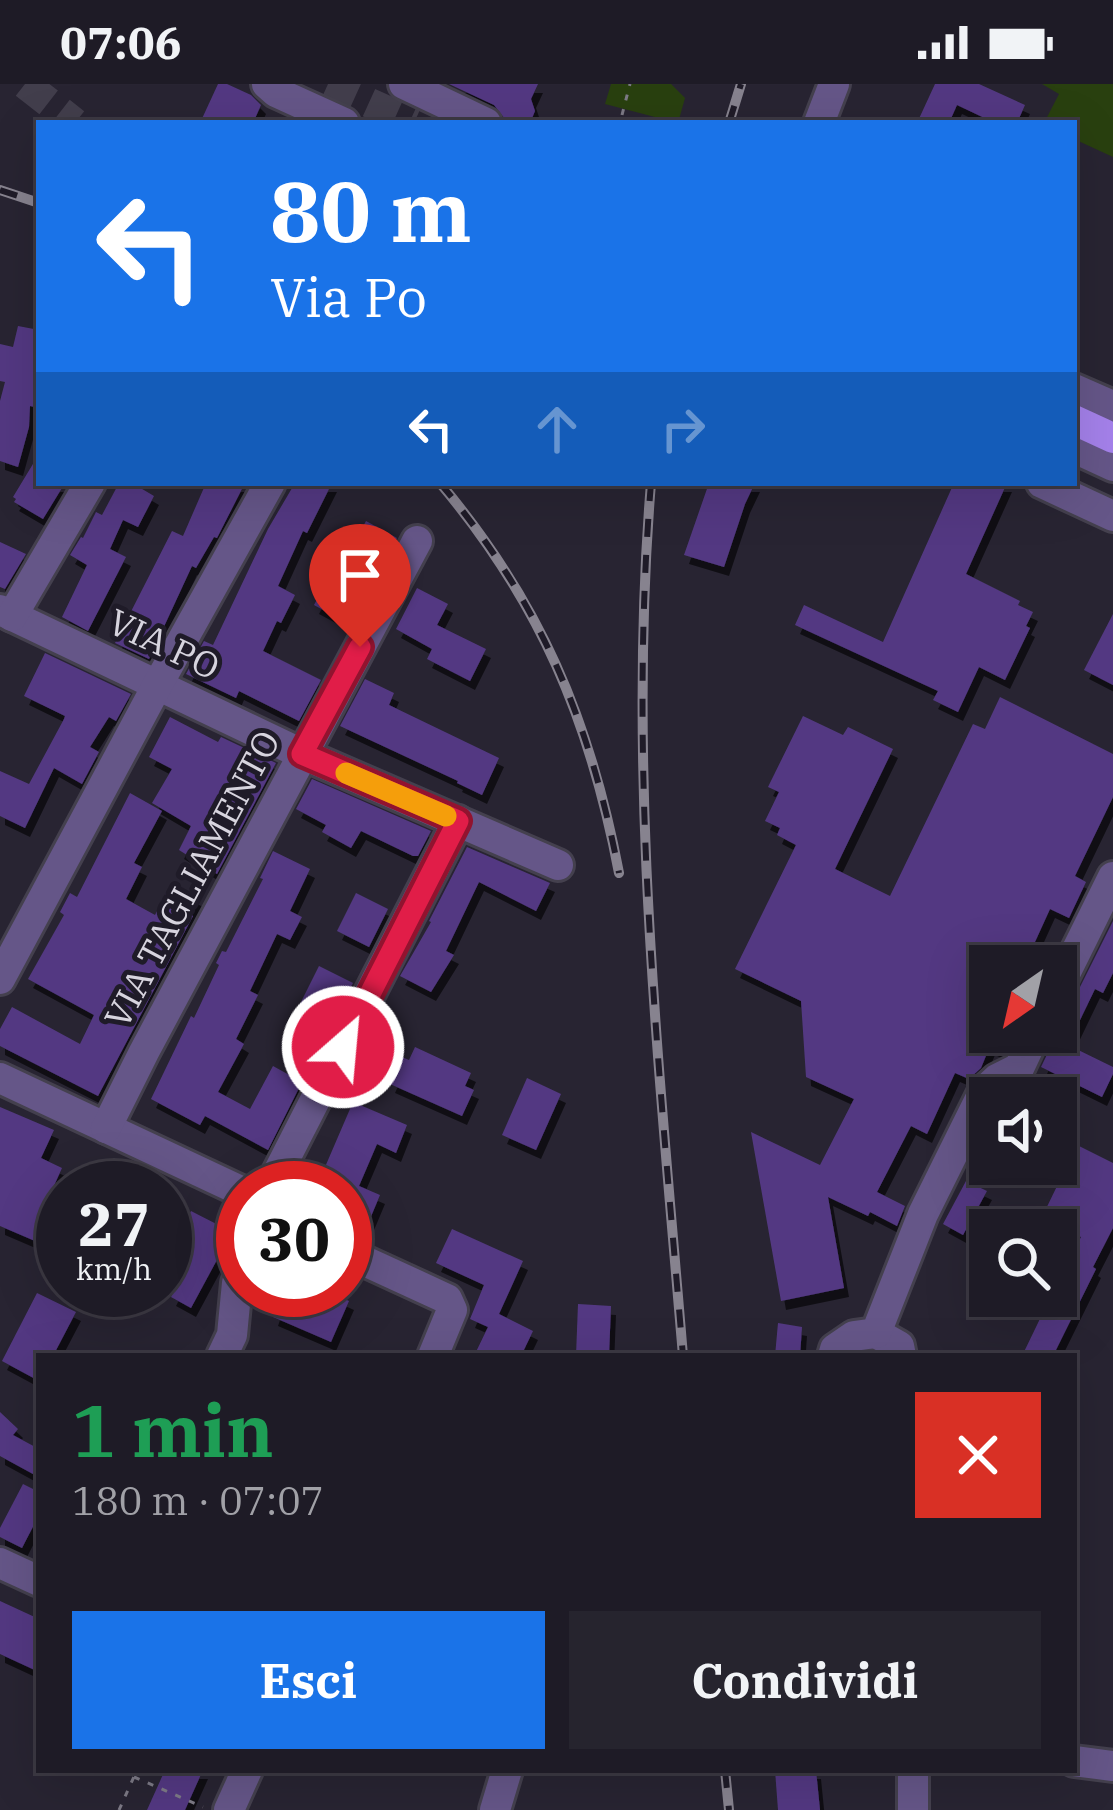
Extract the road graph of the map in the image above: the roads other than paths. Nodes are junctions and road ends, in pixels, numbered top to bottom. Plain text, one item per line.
1 (267, 84) edge
2 (404, 84) edge
3 (834, 84) edge
4 (337, 120) edge
5 (480, 120) edge
6 (820, 120) edge
7 (1077, 390) edge
8 (1113, 406) edge
9 (1077, 421) edge
10 (1113, 437) edge
11 (1077, 449) edge
12 (1113, 466) edge
13 (89, 486) edge
14 (268, 486) edge
15 (1048, 486) edge
16 (1113, 516) edge
17 (417, 541) dead end
18 (6, 613) edge
19 (158, 684) junction
20 (302, 754) junction
21 (458, 821) junction
22 (559, 865) dead end
23 (1113, 877) edge
24 (1077, 950) edge
25 (0, 979) edge
26 (1026, 1053) edge
27 (0, 1078) edge
28 (106, 1128) junction
29 (284, 1161) edge
30 (216, 1179) edge
31 (372, 1264) edge
32 (234, 1317) edge
33 (876, 1333) junction
34 (223, 1353) edge
35 (434, 1353) edge
36 (834, 1353) edge
37 (901, 1353) edge
38 (0, 1563) edge
39 (36, 1580) edge
40 (1077, 1761) edge
41 (1113, 1766) edge
42 (246, 1773) edge
43 (506, 1773) edge
44 (914, 1773) edge
45 (229, 1810) edge
46 (495, 1810) edge
47 (913, 1810) edge

1 - 4 street
2 - 5 street
3 - 6 street
7 - 8 street
9 - 10 main road
11 - 12 street
13 - 18 street
14 - 19 street
15 - 16 street
17 - 20 street, VIA TAGLIAMENTO
18 - 19 street, VIA PO
19 - 20 street, VIA PO
19 - 25 street
20 - 21 street, VIA PO
20 - 28 street, VIA TAGLIAMENTO
21 - 22 street, VIA PO
21 - 29 street
23 - 24 street
26 - 33 street
27 - 28 street
28 - 30 street
31 - 35 street
32 - 34 street
33 - 36 street
33 - 37 street
38 - 39 street
40 - 41 street
42 - 45 street
43 - 46 street
44 - 47 street

